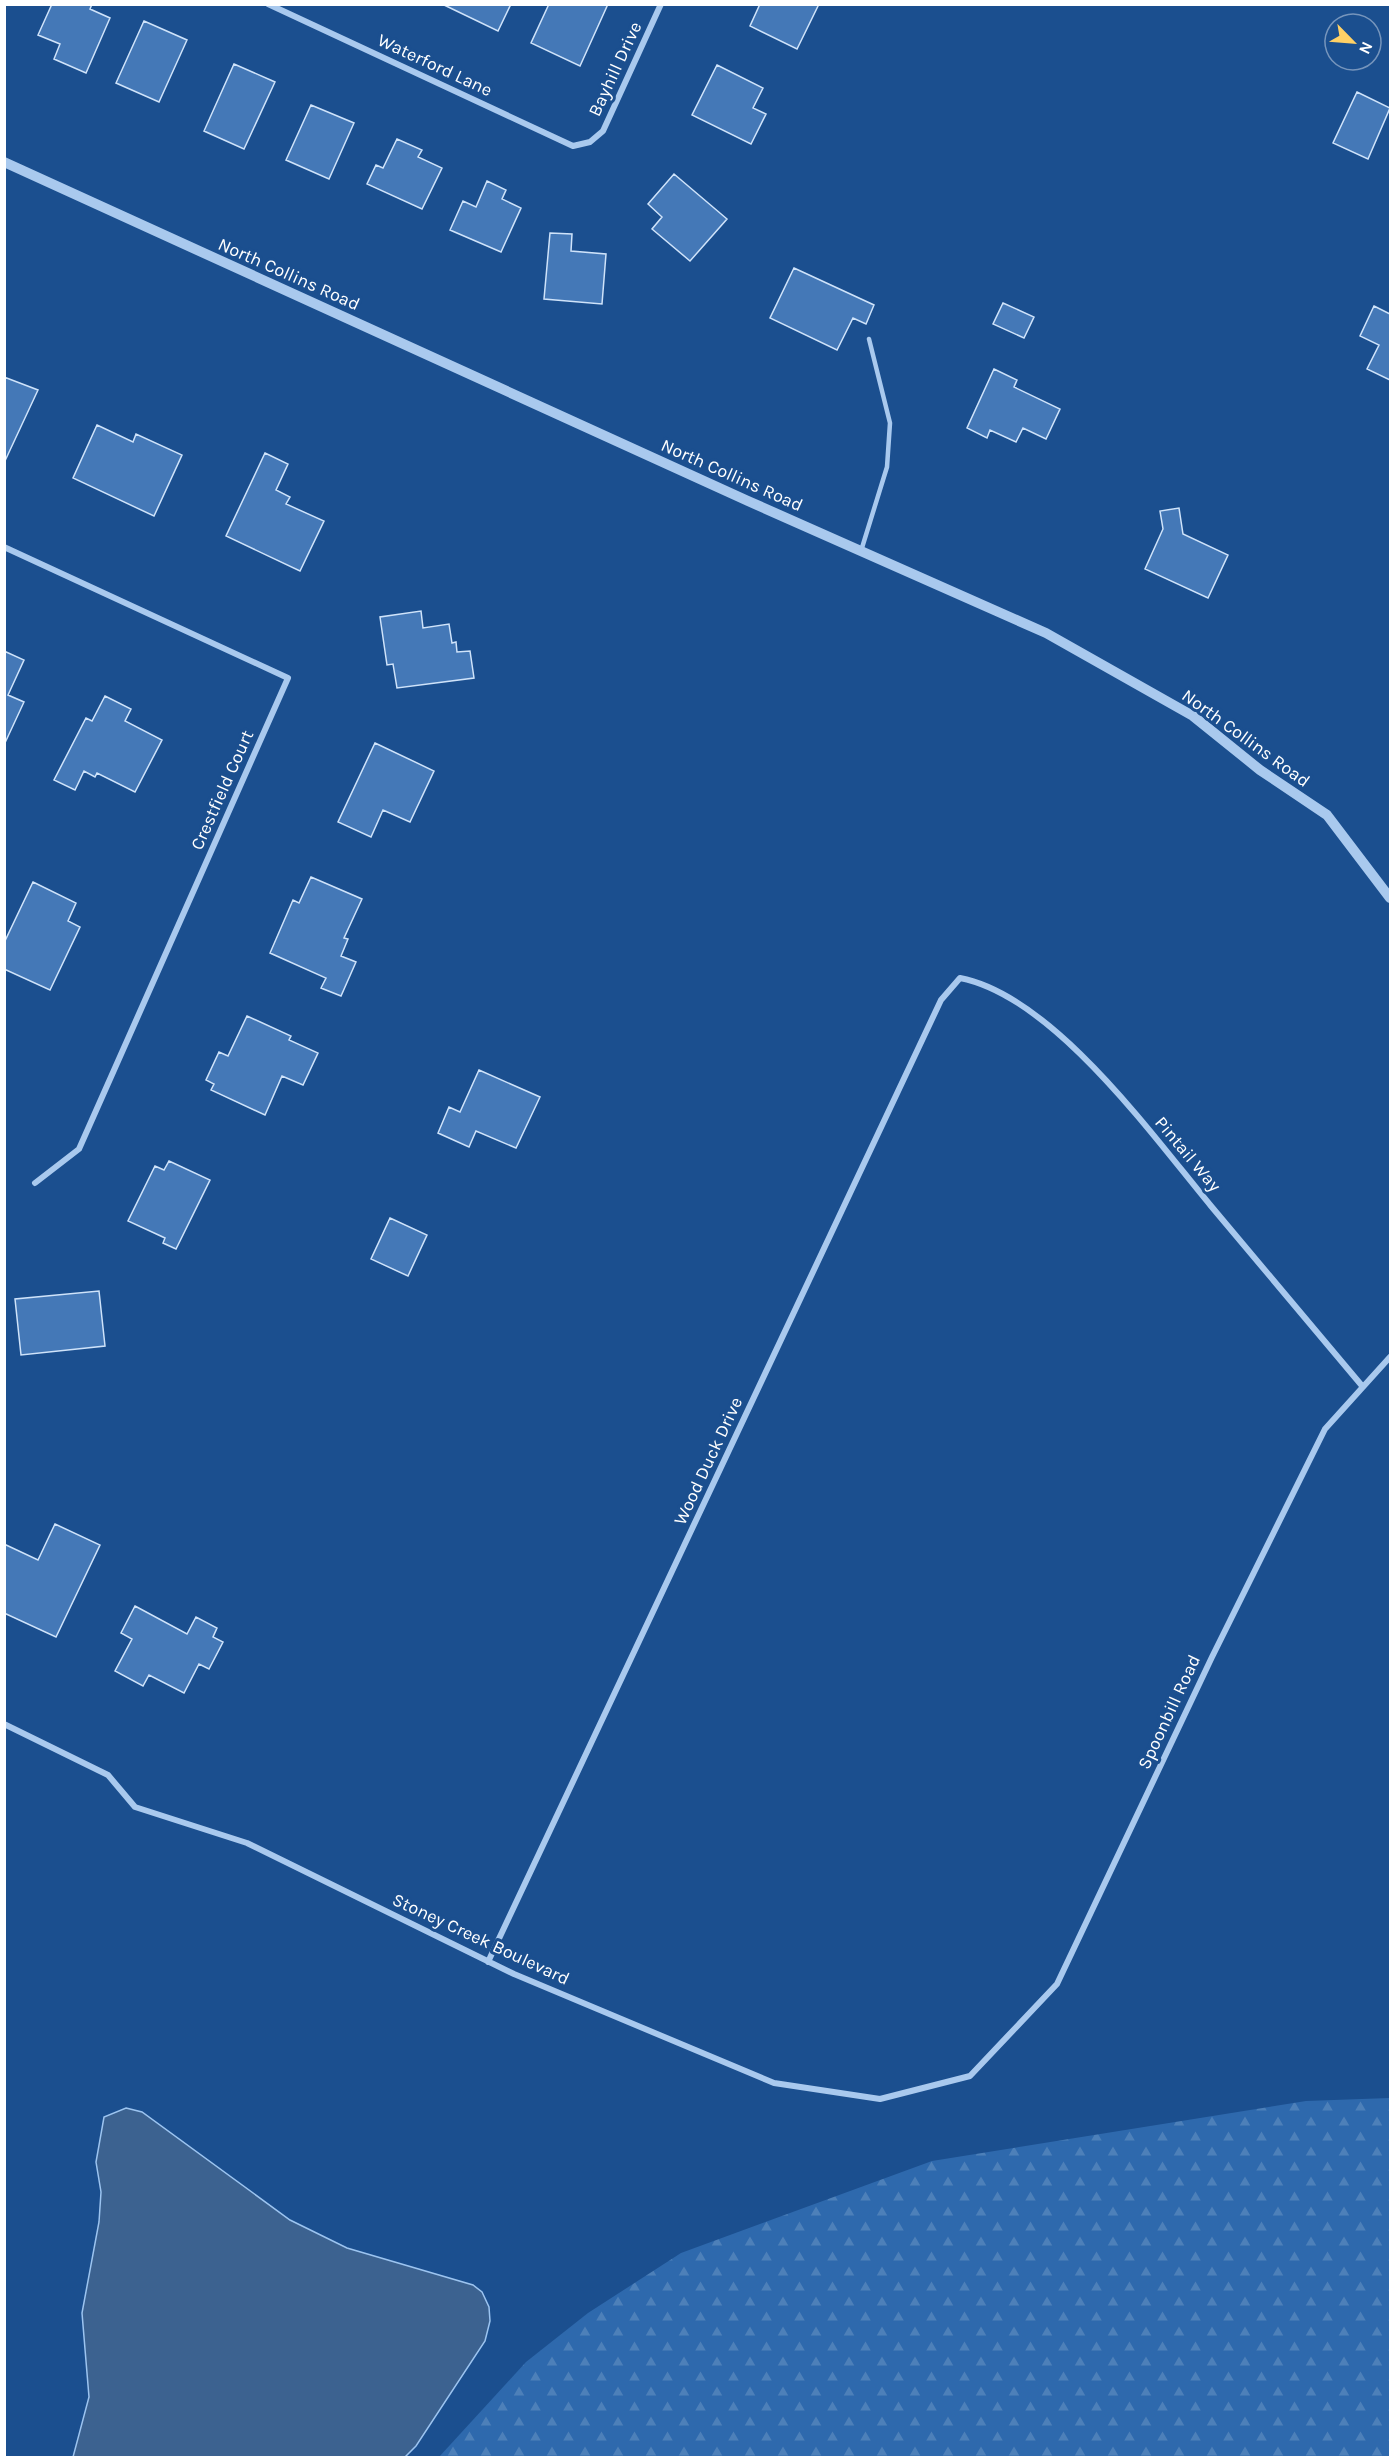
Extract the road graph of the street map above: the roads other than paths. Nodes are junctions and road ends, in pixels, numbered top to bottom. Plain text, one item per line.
1 (268, 4) edge
2 (661, 4) edge
3 (590, 142) joint
4 (4, 162) edge
5 (869, 339) dead end
6 (4, 547) edge
7 (861, 550) junction
8 (1390, 898) edge
9 (960, 978) joint
10 (35, 1183) dead end
11 (1390, 1357) edge
12 (1363, 1387) junction
13 (4, 1724) edge
14 (488, 1962) junction
15 (970, 2076) joint

1 - 3 street, Waterford Lane
2 - 3 street, Bayhill Drive
4 - 7 street, North Collins Road
5 - 7 lane
6 - 10 street, Crestfield Court
7 - 8 street, North Collins Road
9 - 12 street, Pintail Way
9 - 14 street, Wood Duck Drive
11 - 12 street, Spoonbill Road
12 - 15 street, Spoonbill Road
13 - 14 street, Stoney Creek Boulevard
14 - 15 street, Stoney Creek Boulevard

